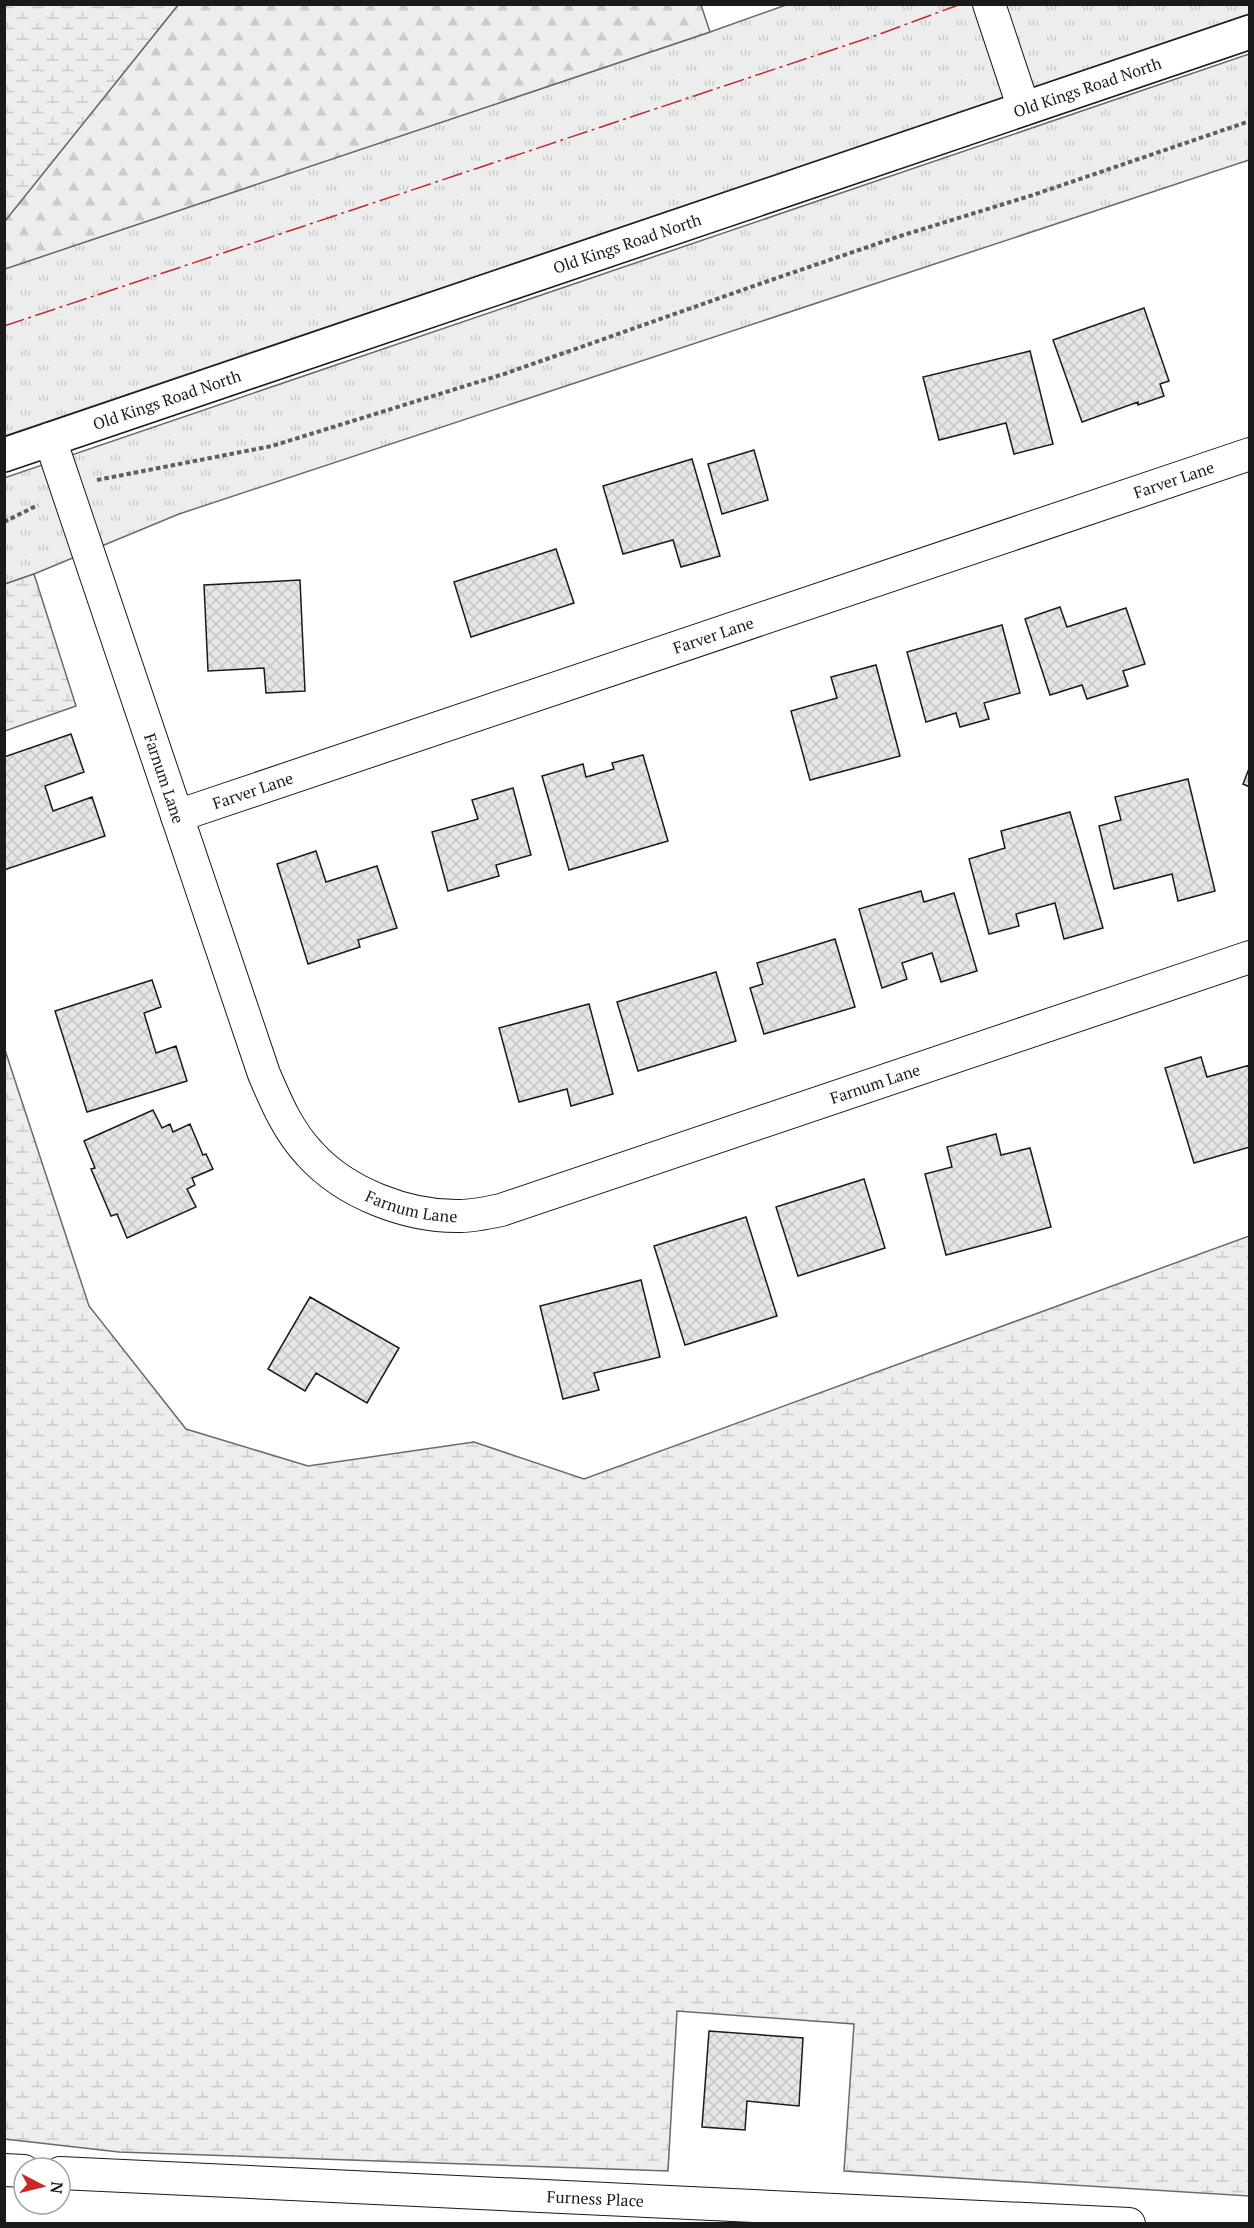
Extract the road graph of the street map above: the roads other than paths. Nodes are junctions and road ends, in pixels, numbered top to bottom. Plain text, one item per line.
1 (989, 4) edge
2 (1250, 32) edge
3 (1024, 109) junction
4 (50, 439) junction
5 (1250, 454) edge
6 (4, 455) edge
7 (177, 816) junction
8 (1250, 957) edge
9 (72, 2173) edge
10 (1003, 2220) edge
11 (1129, 2223) edge

1 - 3 street
2 - 3 street, Old Kings Road North
3 - 4 street, Old Kings Road North
4 - 6 street, Old Kings Road North
4 - 7 street, Farnum Lane
5 - 7 street, Farver Lane
7 - 8 street, Farnum Lane
9 - 10 street, Furness Place
10 - 11 street, Furness Place

